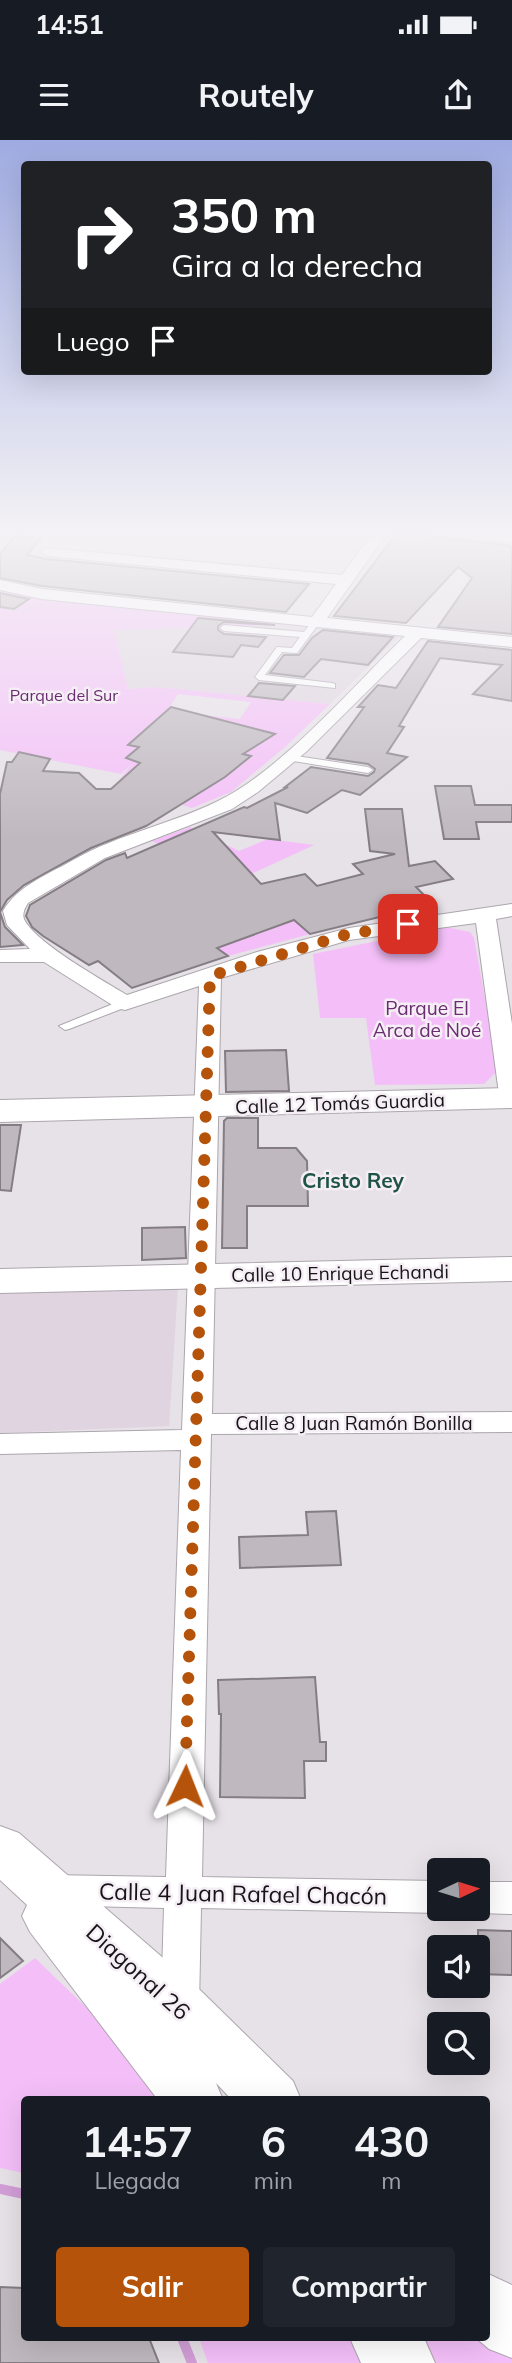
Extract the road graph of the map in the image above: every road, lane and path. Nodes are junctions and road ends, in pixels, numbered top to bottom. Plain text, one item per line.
1 (308, 633) edge
2 (410, 633) edge
3 (417, 633) junction
4 (512, 642) edge
5 (332, 686) dead end
6 (290, 758) junction
7 (368, 770) dead end
8 (512, 910) edge
9 (485, 916) junction
10 (502, 947) edge
11 (48, 955) junction
12 (0, 956) edge
13 (210, 976) junction
14 (125, 1003) junction
15 (65, 1026) dead end
16 (512, 1099) edge
17 (206, 1107) junction
18 (0, 1111) edge
19 (512, 1269) edge
20 (202, 1276) junction
21 (0, 1281) edge
22 (512, 1422) edge
23 (195, 1432) junction
24 (0, 1444) edge
25 (0, 1848) edge
26 (0, 1853) edge
27 (47, 1890) junction
28 (181, 1893) junction
29 (427, 1897) edge
30 (490, 1897) edge
31 (512, 1898) edge
32 (180, 2008) junction
33 (191, 2096) edge
34 (268, 2096) edge
35 (490, 2308) edge
36 (512, 2326) edge

1 - 5 lane
2 - 3 street
3 - 4 street
3 - 6 street
6 - 7 lane
6 - 11 street
8 - 9 street
9 - 10 street
9 - 13 street
10 - 16 street
11 - 12 street
11 - 14 street
13 - 14 street
13 - 17 street
14 - 15 lane
16 - 17 street, Calle 12 Tomás Guardia
17 - 18 street, Calle 12 Tomás Guardia
17 - 20 street
19 - 20 street, Calle 10 Enrique Echandi
20 - 21 street, Calle 10 Enrique Echandi
20 - 23 street
22 - 23 street, Calle 8 Juan Ramón Bonilla
23 - 24 street, Calle 8 Juan Ramón Bonilla
23 - 28 street
25 - 27 street, Diagonal 26
26 - 33 street, Diagonal 26
27 - 28 street, Calle 4 Juan Rafael Chacón
27 - 32 street, Diagonal 26
28 - 29 street, Calle 4 Juan Rafael Chacón
28 - 32 street
30 - 31 street
32 - 34 street, Diagonal 26
35 - 36 street

